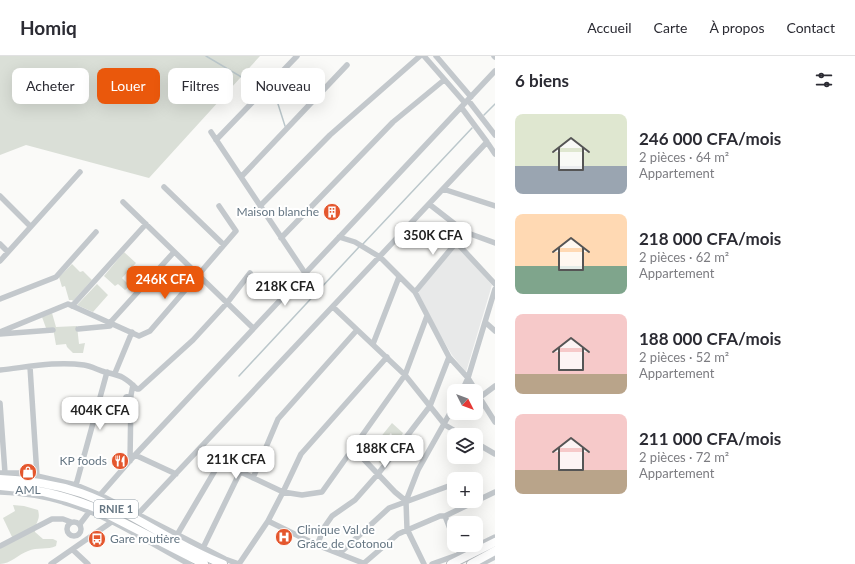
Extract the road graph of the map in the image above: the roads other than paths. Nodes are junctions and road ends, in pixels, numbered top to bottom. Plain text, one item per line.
1 (297, 56) edge
2 (420, 56) edge
3 (424, 56) edge
4 (436, 56) edge
5 (347, 66) dead end
6 (495, 71) edge
7 (444, 80) junction
8 (466, 102) junction
9 (211, 132) dead end
10 (495, 135) edge
11 (216, 140) junction
12 (487, 142) junction
13 (495, 154) edge
14 (80, 172) dead end
15 (241, 177) junction
16 (164, 187) dead end
17 (443, 189) junction
18 (0, 196) edge
19 (5, 201) junction
20 (124, 202) dead end
21 (429, 204) junction
22 (0, 206) edge
23 (219, 206) dead end
24 (260, 206) junction
25 (495, 206) edge
26 (146, 224) junction
27 (30, 226) junction
28 (96, 232) dead end
29 (465, 232) junction
30 (339, 237) junction
31 (281, 238) junction
32 (456, 242) junction
33 (495, 243) edge
34 (0, 244) edge
35 (224, 245) junction
36 (8, 252) junction
37 (174, 252) junction
38 (380, 257) junction
39 (0, 261) edge
40 (250, 273) dead end
41 (305, 273) junction
42 (198, 274) junction
43 (399, 277) junction
44 (495, 284) edge
45 (495, 289) edge
46 (415, 292) junction
47 (0, 299) edge
48 (227, 303) junction
49 (72, 306) junction
50 (333, 307) junction
51 (427, 316) junction
52 (485, 322) junction
53 (111, 325) junction
54 (253, 328) junction
55 (78, 329) dead end
56 (53, 330) dead end
57 (357, 330) junction
58 (495, 331) edge
59 (132, 332) junction
60 (0, 333) edge
61 (373, 344) junction
62 (387, 357) junction
63 (449, 357) junction
64 (30, 367) junction
65 (0, 370) edge
66 (107, 372) junction
67 (115, 373) junction
68 (405, 374) junction
69 (468, 378) junction
70 (465, 384) edge
71 (472, 384) edge
72 (133, 385) junction
73 (495, 386) edge
74 (131, 395) junction
75 (483, 395) edge
76 (0, 403) edge
77 (483, 404) edge
78 (123, 406) dead end
79 (430, 406) junction
80 (447, 420) edge
81 (495, 422) edge
82 (445, 425) junction
83 (450, 428) edge
84 (1, 435) edge
85 (483, 447) edge
86 (353, 448) junction
87 (197, 452) junction
88 (495, 454) edge
89 (135, 455) junction
90 (130, 461) junction
91 (220, 462) junction
92 (240, 472) junction
93 (176, 474) junction
94 (378, 474) junction
95 (2, 475) edge
96 (37, 476) junction
97 (253, 478) junction
98 (76, 485) junction
99 (0, 486) edge
100 (447, 486) edge
101 (0, 492) edge
102 (283, 492) junction
103 (495, 492) edge
104 (406, 501) junction
105 (95, 503) junction
106 (138, 514) junction
107 (445, 516) junction
108 (114, 520) junction
109 (268, 521) junction
110 (447, 521) edge
111 (71, 522) junction
112 (80, 524) junction
113 (407, 530) junction
114 (177, 535) junction
115 (74, 536) junction
116 (495, 537) edge
117 (495, 542) edge
118 (317, 545) junction
119 (0, 546) edge
120 (203, 548) junction
121 (73, 550) junction
122 (495, 551) edge
123 (340, 553) junction
124 (460, 554) joint
125 (495, 557) edge
126 (51, 564) edge
127 (88, 564) edge
128 (189, 564) edge
129 (204, 564) edge
130 (223, 564) edge
131 (239, 564) edge
132 (363, 564) edge
133 (424, 564) edge
134 (432, 564) edge
135 (451, 564) edge
136 (471, 564) edge
137 (481, 564) edge

1 - 11 street
2 - 24 street
3 - 7 street
4 - 8 street
5 - 15 street
6 - 8 street
7 - 8 street
7 - 31 street
8 - 10 street
8 - 12 street
8 - 30 street
9 - 11 street
11 - 15 street
12 - 13 street
12 - 17 street
14 - 27 street
15 - 24 street
16 - 35 street
17 - 21 street
17 - 25 street
18 - 19 street
19 - 22 street
19 - 27 street
20 - 26 street
21 - 29 street
21 - 38 street
23 - 35 street
24 - 31 street
26 - 37 street
26 - 49 street
27 - 36 street
28 - 47 street
29 - 32 street
29 - 33 street
30 - 38 street
30 - 41 street
31 - 41 street
32 - 44 street
32 - 46 street
34 - 36 street
35 - 42 street
36 - 39 street
37 - 42 street
37 - 53 street
38 - 43 street
38 - 50 street
40 - 48 street
41 - 54 street
42 - 48 street
42 - 59 street
43 - 46 street
43 - 61 street
45 - 52 street
46 - 51 street
48 - 54 street
48 - 72 street
49 - 53 street
49 - 60 street
50 - 57 street
50 - 87 street
51 - 63 street
51 - 68 street
52 - 58 street
52 - 69 street
53 - 55 street
53 - 59 street
54 - 89 street
56 - 60 street
57 - 61 street
57 - 97 street
59 - 67 street
61 - 62 street
62 - 68 street
62 - 102 street
63 - 69 street
63 - 79 street
64 - 65 street
64 - 66 street
64 - 96 street
66 - 67 street
66 - 98 street
67 - 72 street
68 - 79 street
68 - 86 street
69 - 70 street
69 - 71 street
72 - 74 street
73 - 75 street
74 - 78 street
74 - 90 street
76 - 84 street
77 - 81 street
79 - 82 street
79 - 94 street
80 - 82 street
82 - 83 street
82 - 104 street
84 - 95 street
85 - 88 street
86 - 94 street
86 - 102 street
87 - 91 street
87 - 93 street
89 - 90 street
89 - 93 street
90 - 105 street
91 - 92 street
91 - 114 street
92 - 97 street
92 - 120 street
93 - 106 street
94 - 104 street
94 - 118 street
95 - 96 street
95 - 105 highway, RNIE 1
96 - 98 street
97 - 102 street
98 - 105 street
99 - 105 highway, RNIE 1
100 - 104 street
101 - 105 street
102 - 109 street
103 - 107 street
104 - 113 street
104 - 123 street
105 - 106 street
105 - 108 highway, RNIE 1
105 - 112 street
105 - 130 highway, RNIE 1
106 - 114 street
107 - 110 street
107 - 113 street
108 - 121 street
108 - 128 street
108 - 129 highway, RNIE 1
109 - 118 street
109 - 131 street
111 - 112 street
111 - 115 street
111 - 119 street
112 - 115 street
113 - 132 street
113 - 133 street
114 - 120 street
115 - 121 street
116 - 124 street
117 - 135 highway
118 - 123 street
120 - 131 street
121 - 126 street
121 - 127 street
122 - 136 highway
123 - 132 street
124 - 134 street
125 - 137 street

